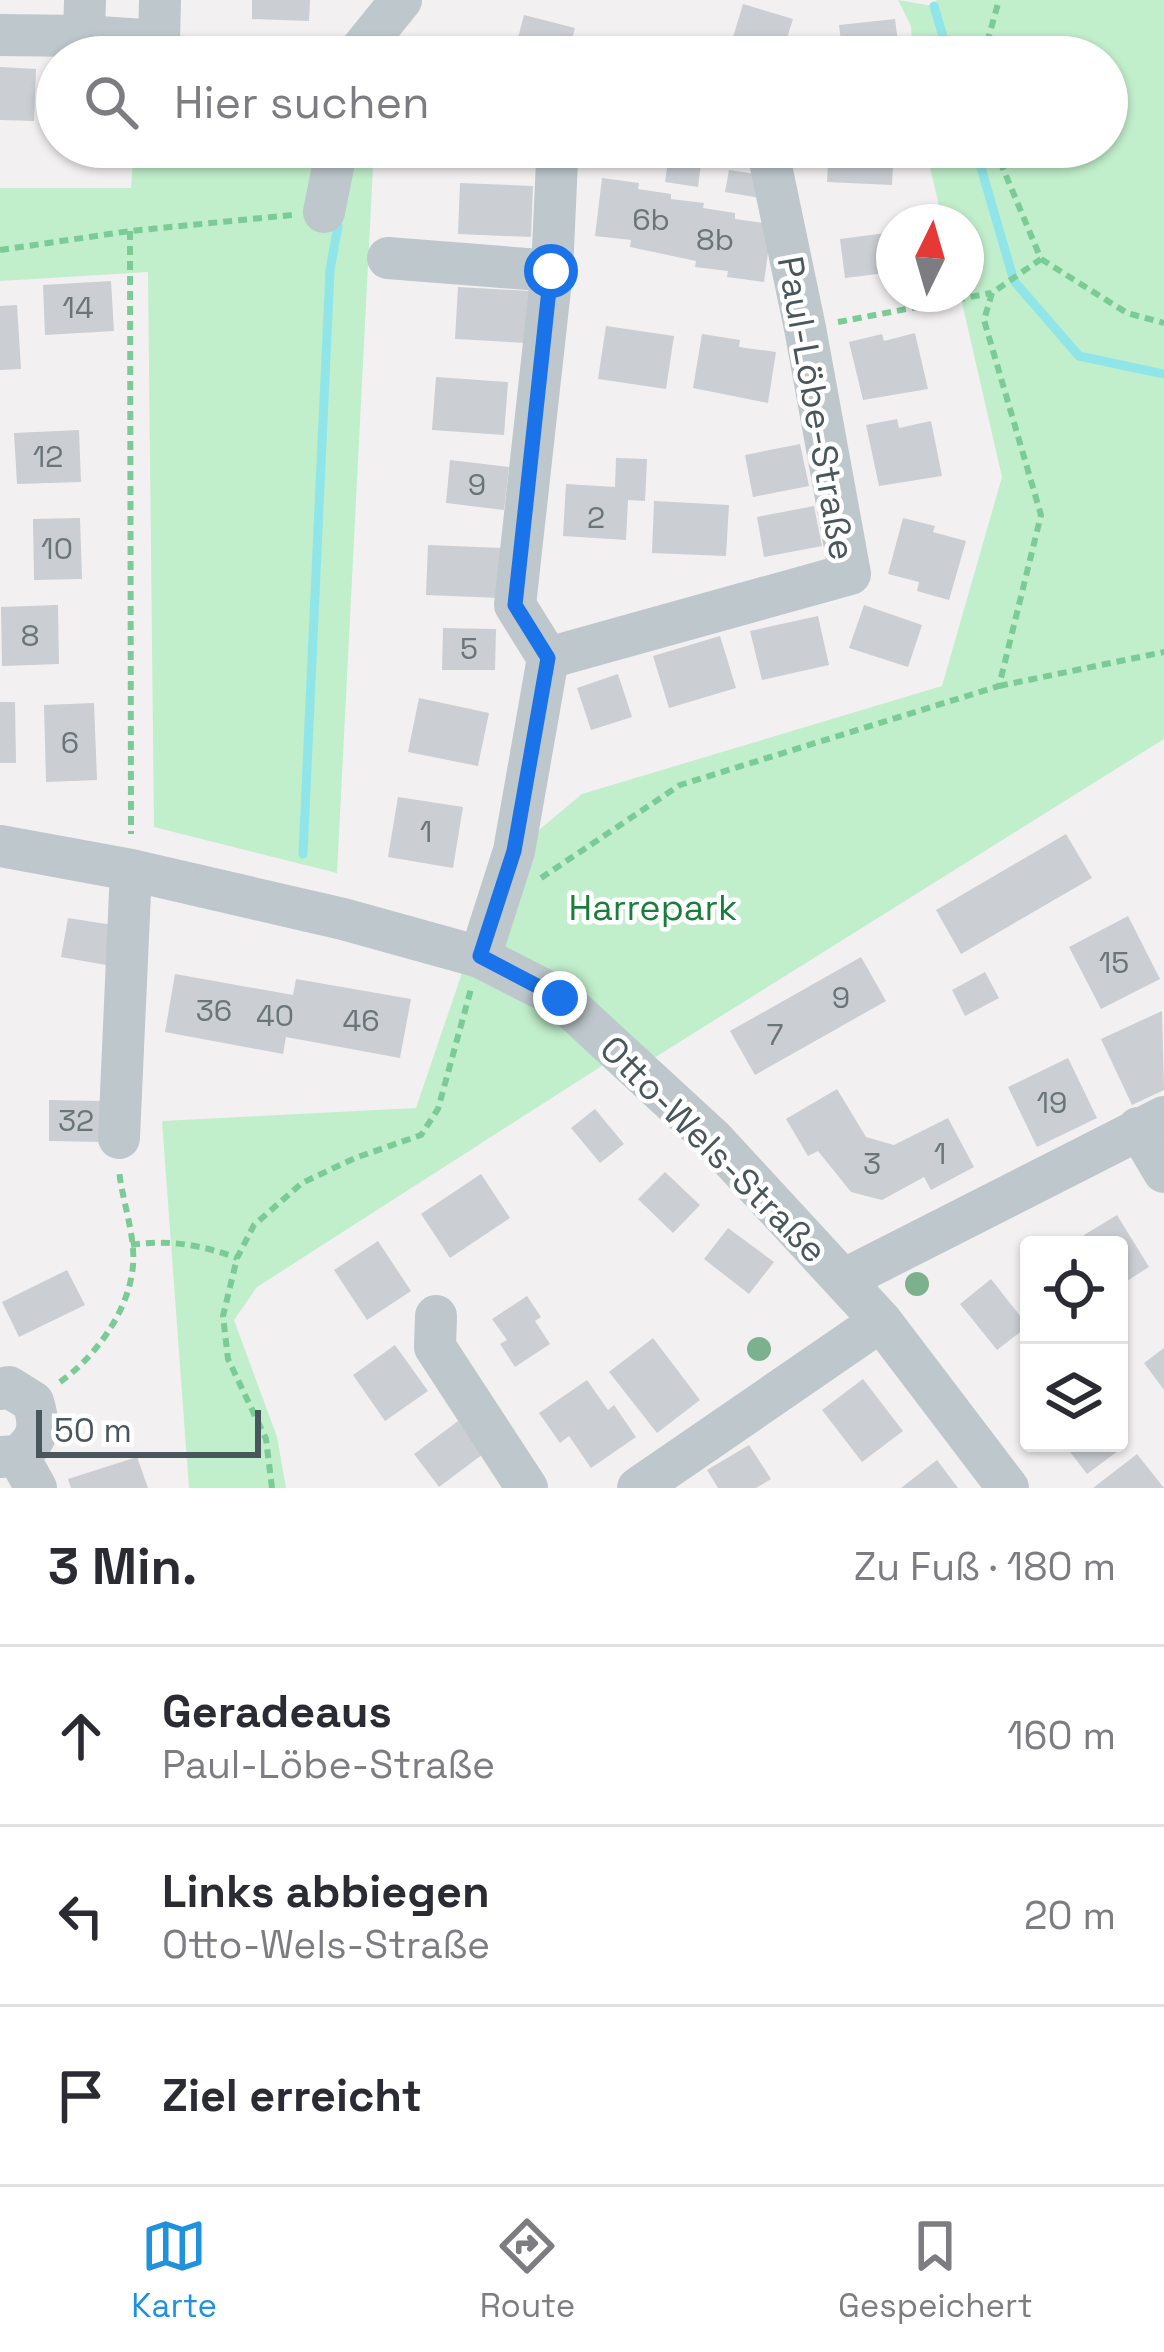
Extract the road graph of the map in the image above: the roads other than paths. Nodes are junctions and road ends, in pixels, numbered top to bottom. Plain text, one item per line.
1 (401, 0) edge
2 (84, 18) edge
3 (160, 20) edge
4 (0, 35) edge
5 (372, 36) edge
6 (333, 168) edge
7 (557, 168) edge
8 (772, 168) edge
9 (324, 212) road end
10 (388, 258) dead end
11 (551, 271) junction
12 (548, 658) junction
13 (0, 846) edge
14 (131, 870) junction
15 (480, 956) junction
16 (1151, 1123) edge
17 (119, 1138) road end
18 (1164, 1172) edge
19 (842, 1280) junction
20 (436, 1316) dead end
21 (881, 1322) junction
22 (16, 1395) edge
23 (18, 1467) edge
24 (649, 1485) edge
25 (526, 1488) edge
26 (1008, 1488) edge

1 - 5 street
2 - 3 street
2 - 4 street
6 - 9 street
7 - 11 street
8 - 12 street, Paul-Löbe-Straße
10 - 11 street
11 - 12 street
12 - 15 street
13 - 14 street, Otto-Wels-Straße
14 - 15 street, Otto-Wels-Straße
14 - 17 street
15 - 19 street, Otto-Wels-Straße
16 - 18 street
16 - 19 street
19 - 21 street, Otto-Wels-Straße
20 - 25 street
21 - 24 street
21 - 26 street, Otto-Wels-Straße
22 - 23 street

